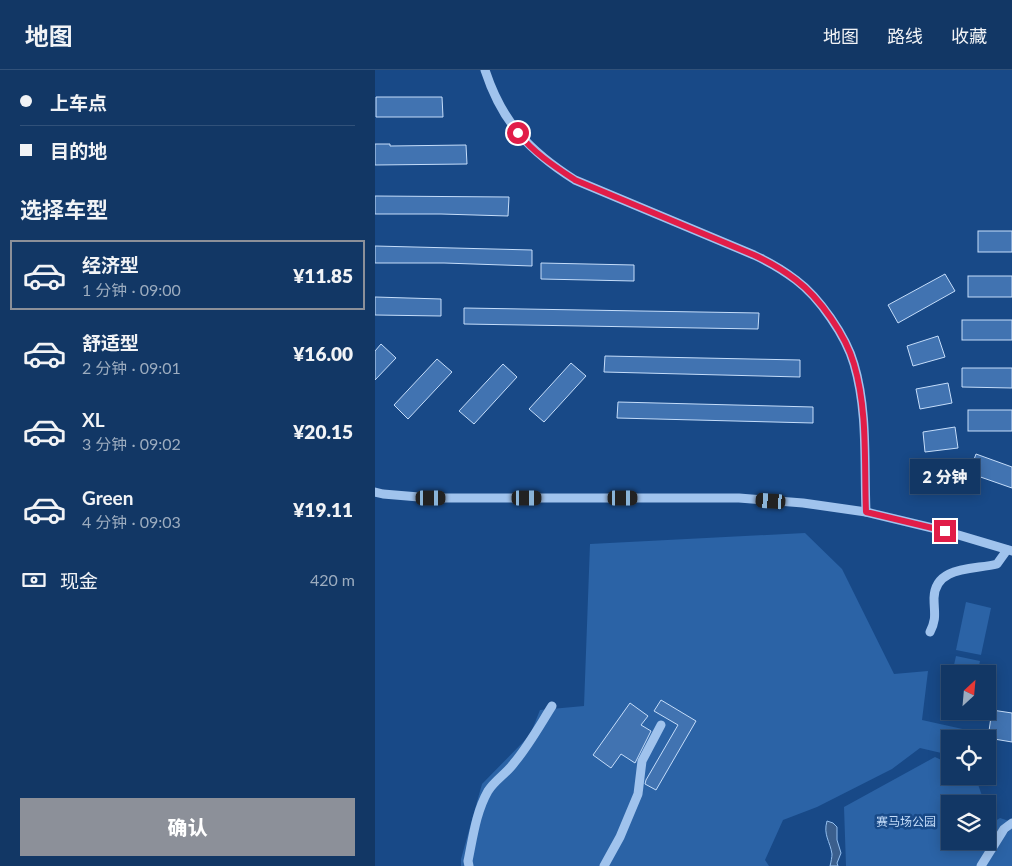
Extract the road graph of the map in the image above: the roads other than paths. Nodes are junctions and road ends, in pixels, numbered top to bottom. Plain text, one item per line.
1 (485, 70) edge
2 (375, 492) edge
3 (866, 512) junction
4 (1009, 550) edge
5 (930, 632) dead end
6 (552, 706) dead end
7 (661, 725) dead end
8 (1012, 823) edge
9 (469, 866) edge
10 (604, 866) edge
11 (981, 866) edge

1 - 3 street
2 - 3 street
3 - 4 street
4 - 5 street
6 - 9 street
7 - 10 street
8 - 11 street

